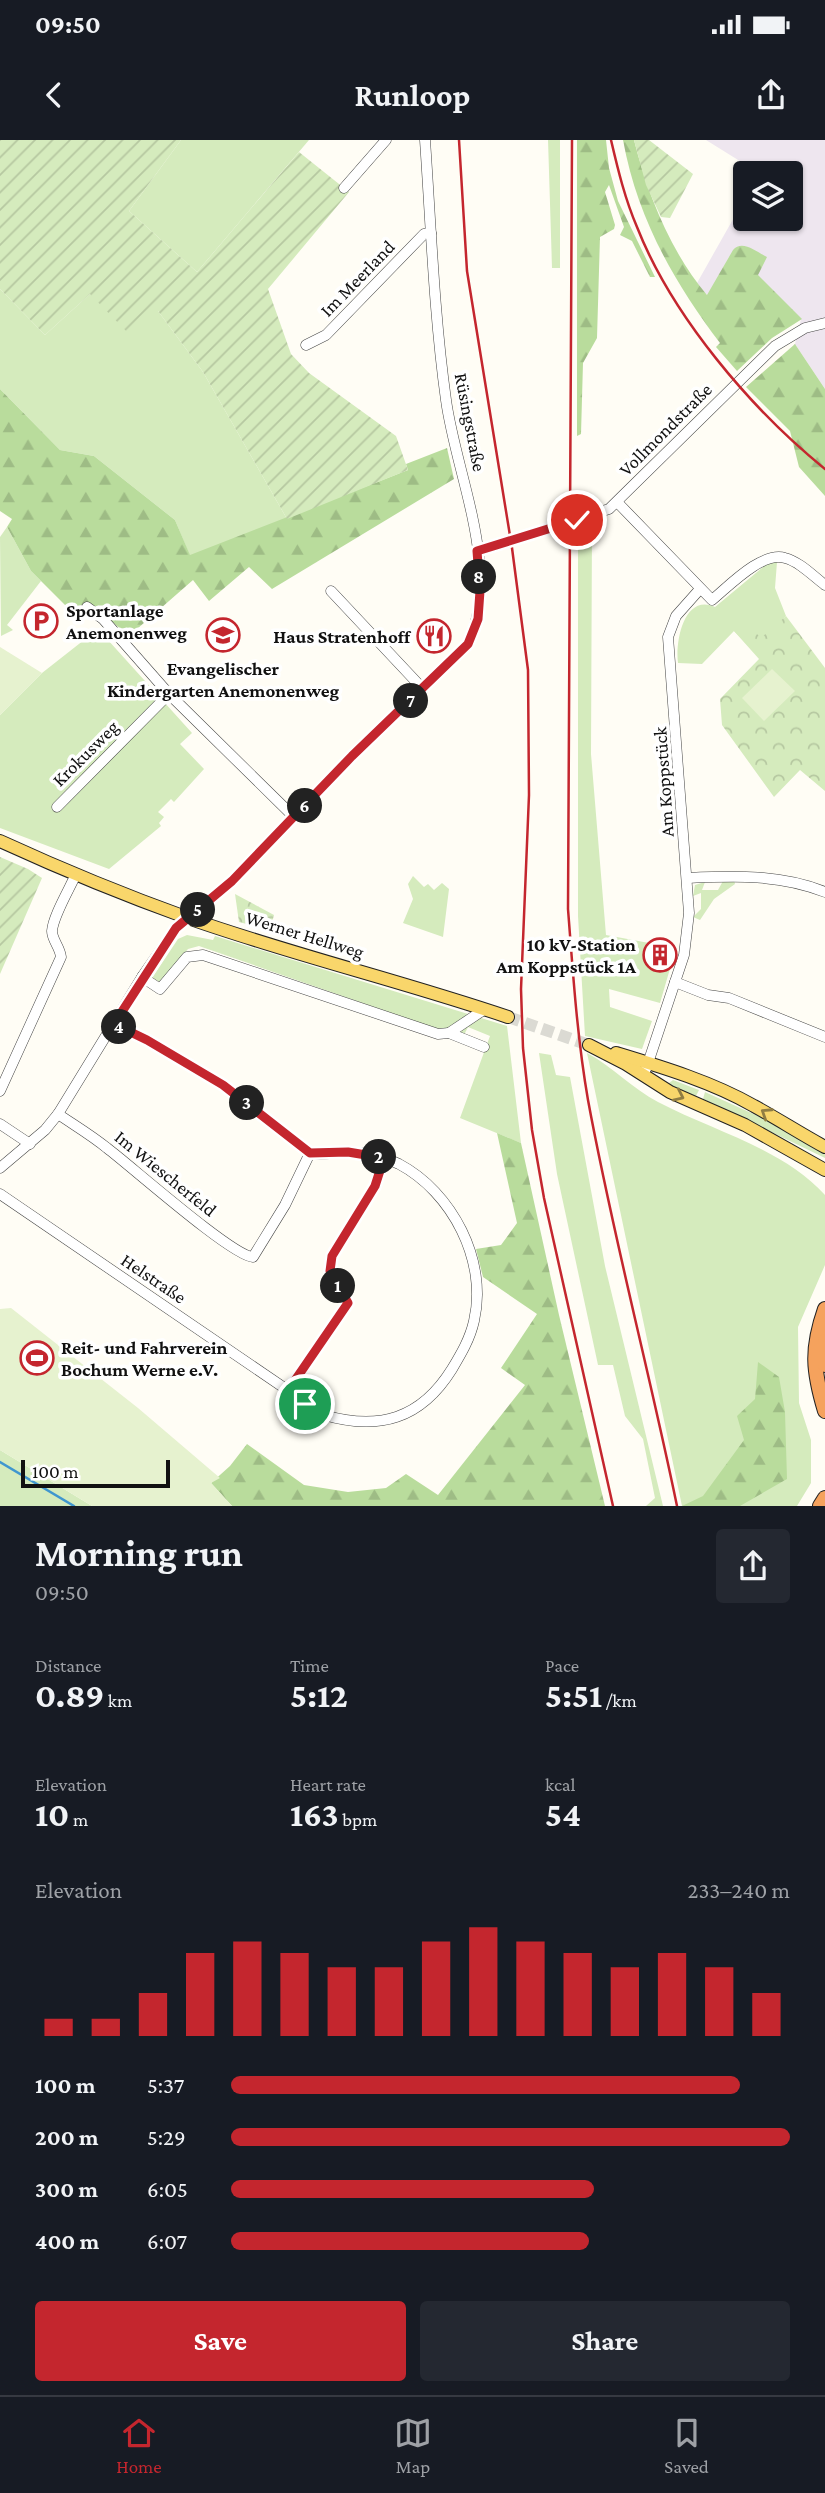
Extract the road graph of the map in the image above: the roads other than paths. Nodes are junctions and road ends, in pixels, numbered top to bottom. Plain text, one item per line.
1 (386, 140) edge
2 (425, 140) edge
3 (344, 188) dead end
4 (431, 233) junction
5 (825, 323) edge
6 (306, 345) dead end
7 (617, 502) junction
8 (477, 551) junction
9 (825, 585) edge
10 (331, 591) dead end
11 (704, 593) junction
12 (87, 607) dead end
13 (423, 689) junction
14 (169, 694) junction
15 (57, 807) dead end
16 (294, 817) junction
17 (0, 841) edge
18 (76, 874) junction
19 (687, 878) junction
20 (825, 892) edge
21 (189, 918) junction
22 (142, 977) junction
23 (676, 982) junction
24 (485, 1009) junction
25 (508, 1017) tunnel mouth
26 (114, 1024) junction
27 (449, 1033) junction
28 (825, 1037) edge
29 (484, 1047) dead end
30 (649, 1064) junction
31 (643, 1076) junction
32 (0, 1091) edge
33 (58, 1114) junction
34 (0, 1124) edge
35 (30, 1144) junction
36 (825, 1147) edge
37 (310, 1153) junction
38 (384, 1158) junction
39 (0, 1168) edge
40 (825, 1170) edge
41 (0, 1194) edge
42 (825, 1309) edge
43 (825, 1341) edge
44 (825, 1365) edge
45 (287, 1392) junction
46 (825, 1411) edge
47 (825, 1498) edge
48 (820, 1506) edge

1 - 3 street
2 - 4 street, Rüsingstraße
4 - 6 street, Im Meerland
4 - 8 street, Rüsingstraße
5 - 7 street, Vollmondstraße
7 - 8 street, Vollmondstraße
7 - 11 street
8 - 13 street, Rüsingstraße
9 - 11 street
10 - 13 street
11 - 19 street, Am Koppstück
12 - 14 street
13 - 16 street, Rüsingstraße
14 - 15 street, Krokusweg
14 - 16 street
16 - 21 street, Rüsingstraße
17 - 18 main road, Werner Hellweg
18 - 21 main road, Werner Hellweg
18 - 32 street
19 - 20 street
19 - 23 street, Am Koppstück
21 - 22 street, Rüsingstraße
21 - 24 main road, Werner Hellweg
22 - 26 street, Rüsingstraße
22 - 27 street
23 - 28 street
23 - 30 street, Am Koppstück
24 - 25 main road, Werner Hellweg
24 - 27 street
26 - 33 street, Rüsingstraße
26 - 37 street
27 - 29 street
30 - 31 street
30 - 31 main road
36 -> 30 main road
31 -> 40 main road
33 - 35 street, Rüsingstraße
33 - 37 street, Im Wiescherfeld
34 - 35 street
35 - 39 street, Rüsingstraße
37 - 38 street, Helstraße
38 - 45 street
38 - 45 street, Helstraße
41 - 45 street, Helstraße
42 - 46 highway
43 - 44 highway
47 - 48 highway

